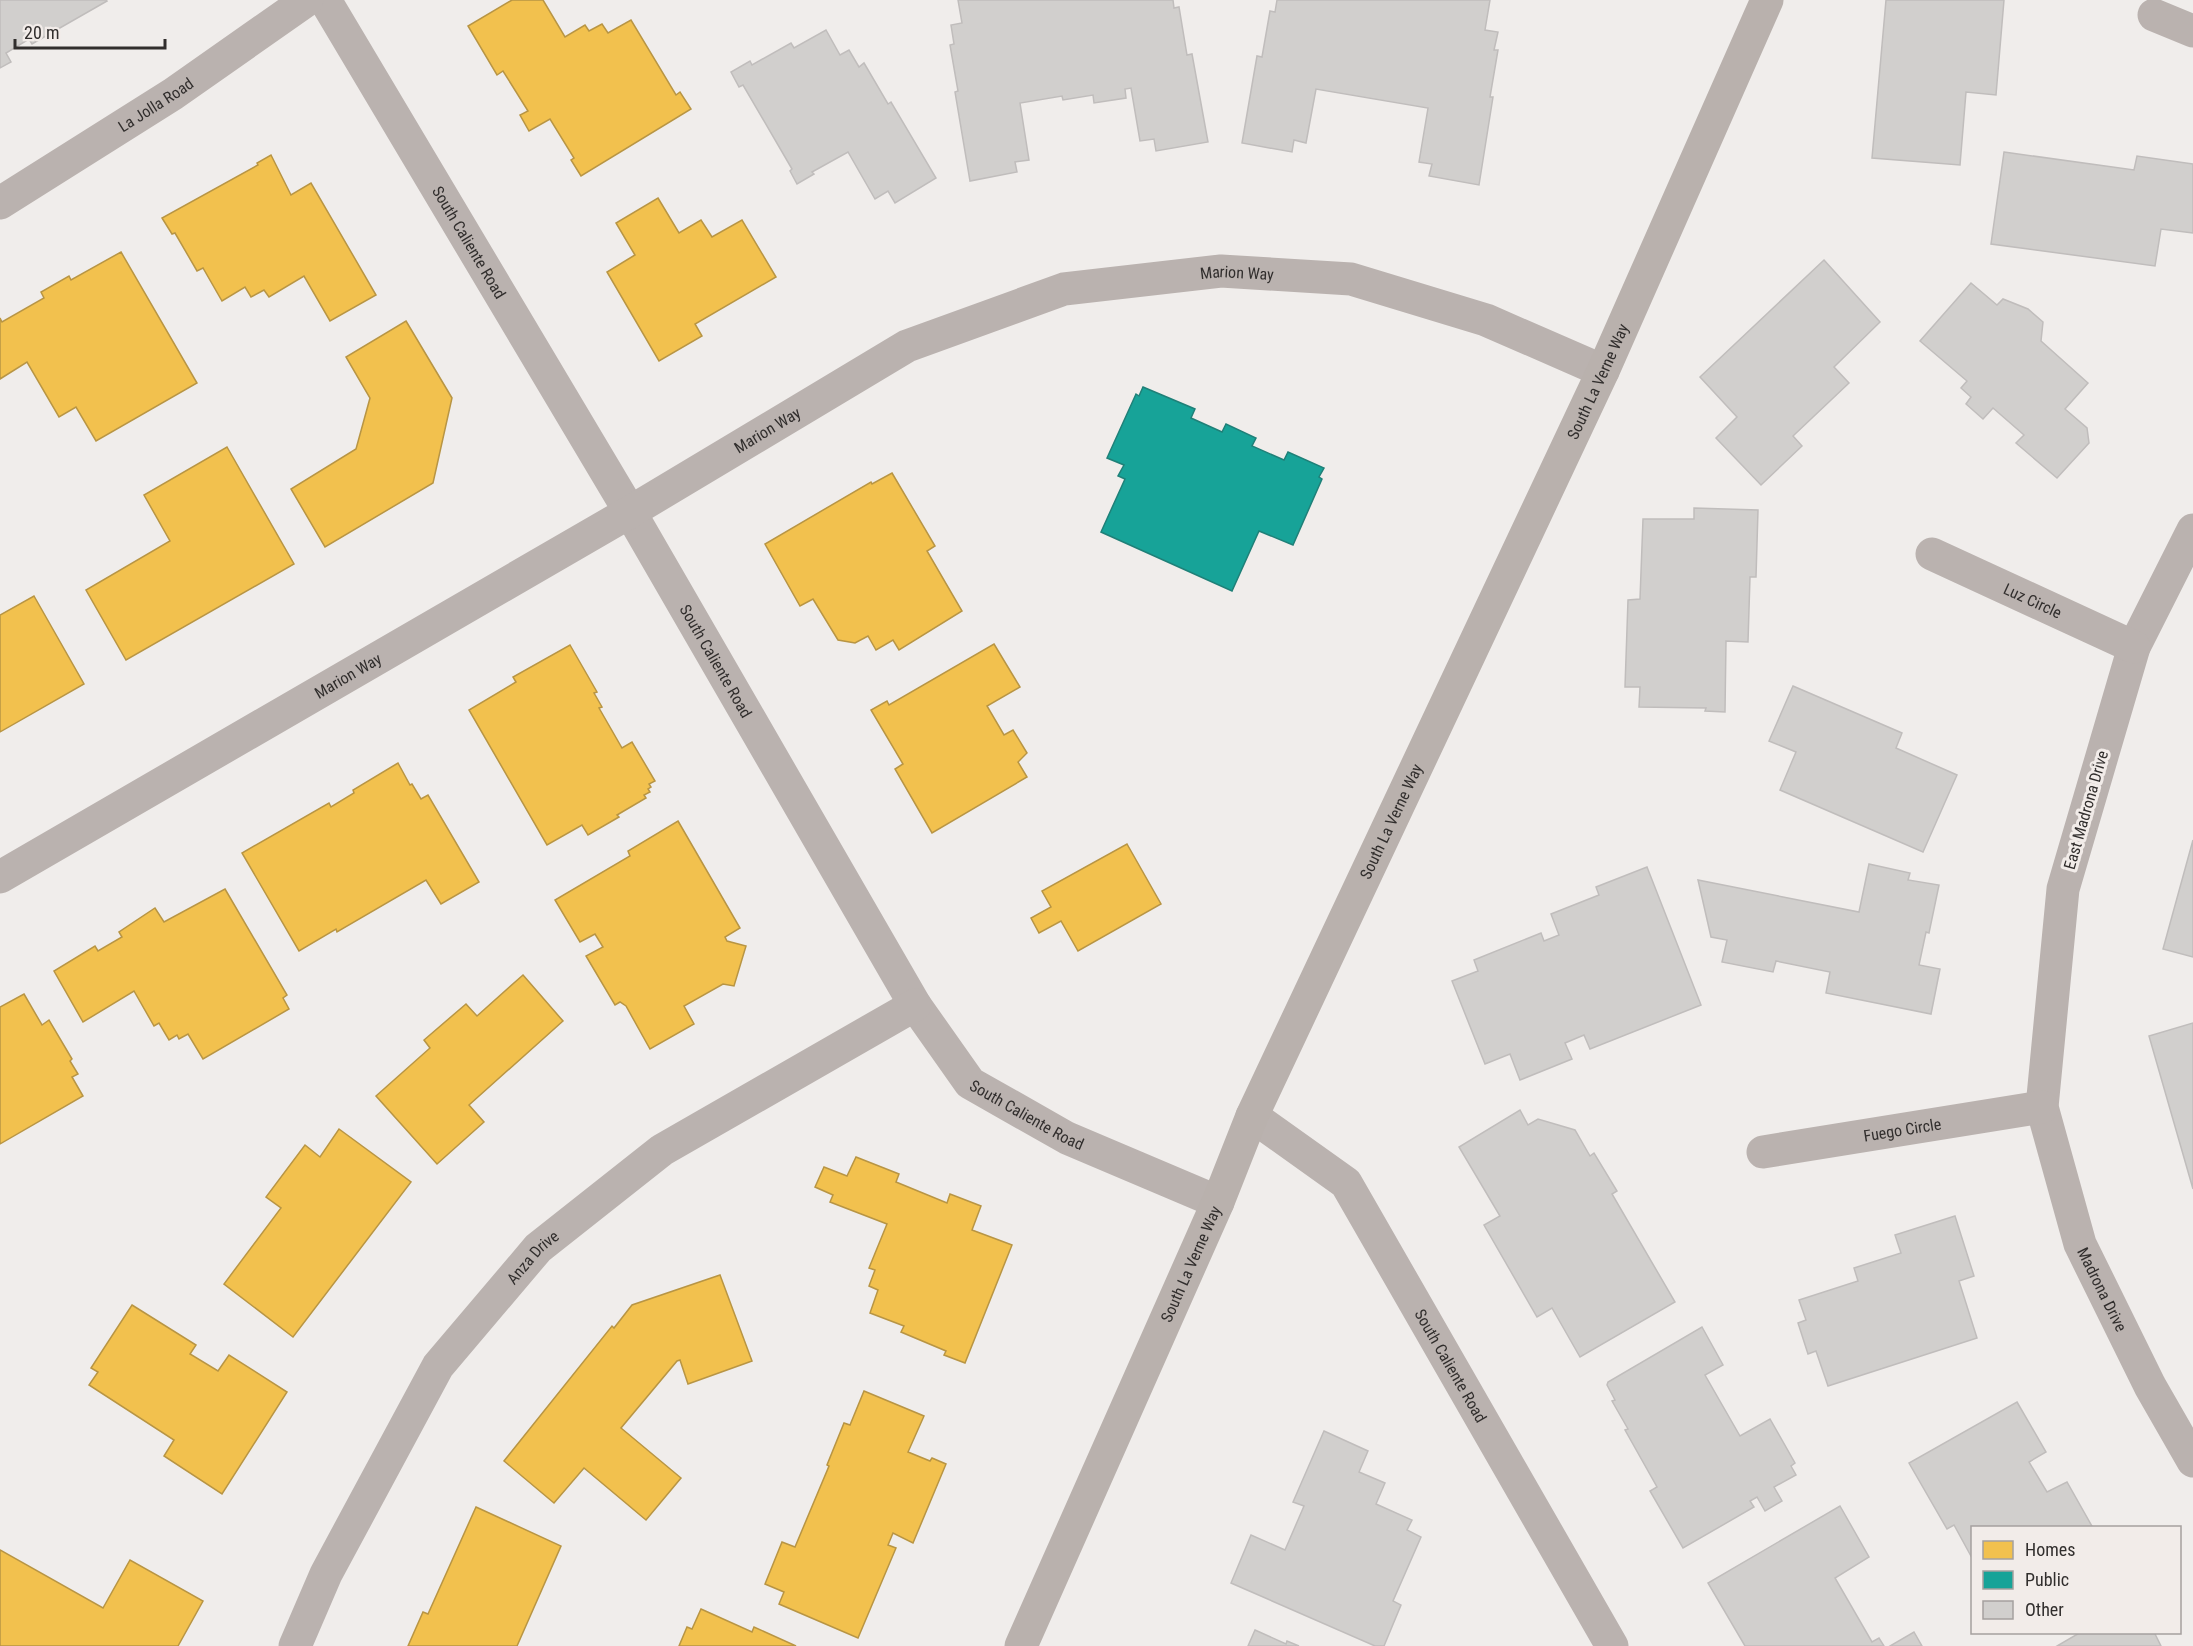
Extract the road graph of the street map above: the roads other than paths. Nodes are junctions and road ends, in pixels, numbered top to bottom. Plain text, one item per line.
1 (307, 0) edge
2 (325, 0) edge
3 (1767, 0) edge
4 (2154, 15) dead end
5 (2193, 31) edge
6 (0, 203) edge
7 (1603, 371) junction
8 (630, 512) junction
9 (2193, 530) edge
10 (1932, 554) dead end
11 (2134, 647) junction
12 (0, 877) edge
13 (915, 1005) junction
14 (2042, 1107) junction
15 (1252, 1116) junction
16 (1763, 1152) dead end
17 (1218, 1202) junction
18 (2193, 1461) edge
19 (295, 1646) edge
20 (1021, 1646) edge
21 (1612, 1646) edge

1 - 6 street, La Jolla Road
2 - 8 street, South Caliente Road
3 - 7 street, South La Verne Way
4 - 5 street
7 - 8 street, Marion Way
7 - 15 street, South La Verne Way
8 - 12 street, Marion Way
8 - 13 street, South Caliente Road
9 - 11 street, East Madrona Drive
10 - 11 street, Luz Circle
11 - 14 street, East Madrona Drive
13 - 17 street, South Caliente Road
13 - 19 street, Anza Drive
14 - 16 street, Fuego Circle
14 - 18 street, Madrona Drive
15 - 17 street, South La Verne Way
15 - 21 street, South Caliente Road
17 - 20 street, South La Verne Way

